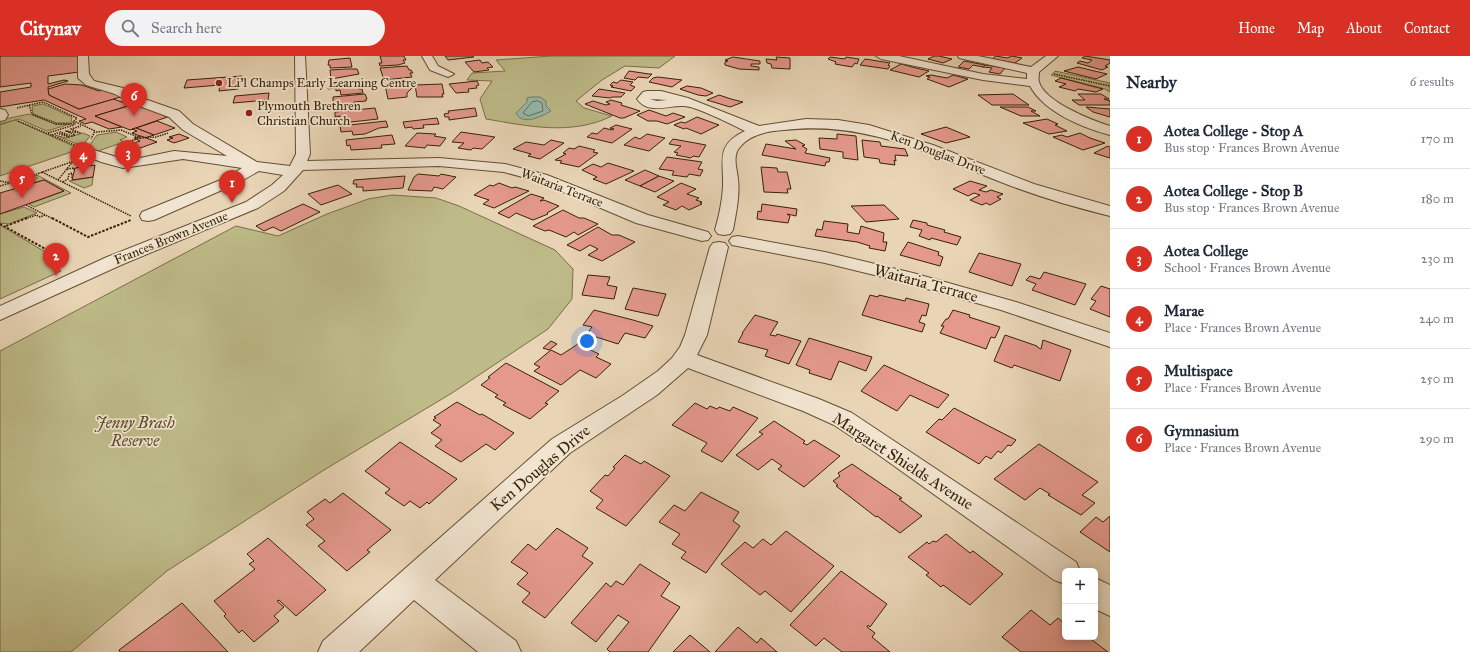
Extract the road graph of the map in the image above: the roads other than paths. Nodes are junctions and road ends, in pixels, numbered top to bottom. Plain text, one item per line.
1 (83, 56) edge
2 (300, 56) edge
3 (427, 56) edge
4 (881, 56) edge
5 (963, 56) edge
6 (1053, 56) edge
7 (448, 74) dead end
8 (1033, 75) junction
9 (687, 102) dead end
10 (0, 113) edge
11 (0, 116) edge
12 (758, 131) junction
13 (1110, 131) edge
14 (88, 151) road end
15 (255, 167) junction
16 (297, 168) junction
17 (1110, 211) edge
18 (139, 217) road end
19 (721, 238) junction
20 (0, 314) edge
21 (1110, 340) edge
22 (683, 358) junction
23 (1062, 569) edge
24 (413, 581) junction
25 (1098, 594) edge
26 (1110, 602) edge
27 (336, 652) edge
28 (504, 652) edge

1 - 15 street
2 - 16 street, Frances Brown Avenue
3 - 7 street
4 - 8 street
5 - 8 street
6 - 8 street
8 - 13 street
9 - 12 street
10 - 11 street
12 - 17 street, Ken Douglas Drive
12 - 19 street, Ken Douglas Drive
14 - 15 street, Waitaria Terrace
15 - 16 street, Waitaria Terrace
15 - 18 street
16 - 19 street, Waitaria Terrace
16 - 20 street, Frances Brown Avenue
19 - 21 street, Waitaria Terrace
19 - 22 street, Ken Douglas Drive
22 - 23 street, Margaret Shields Avenue
22 - 24 street, Ken Douglas Drive
24 - 27 street, Ken Douglas Drive
24 - 28 street
25 - 26 street

